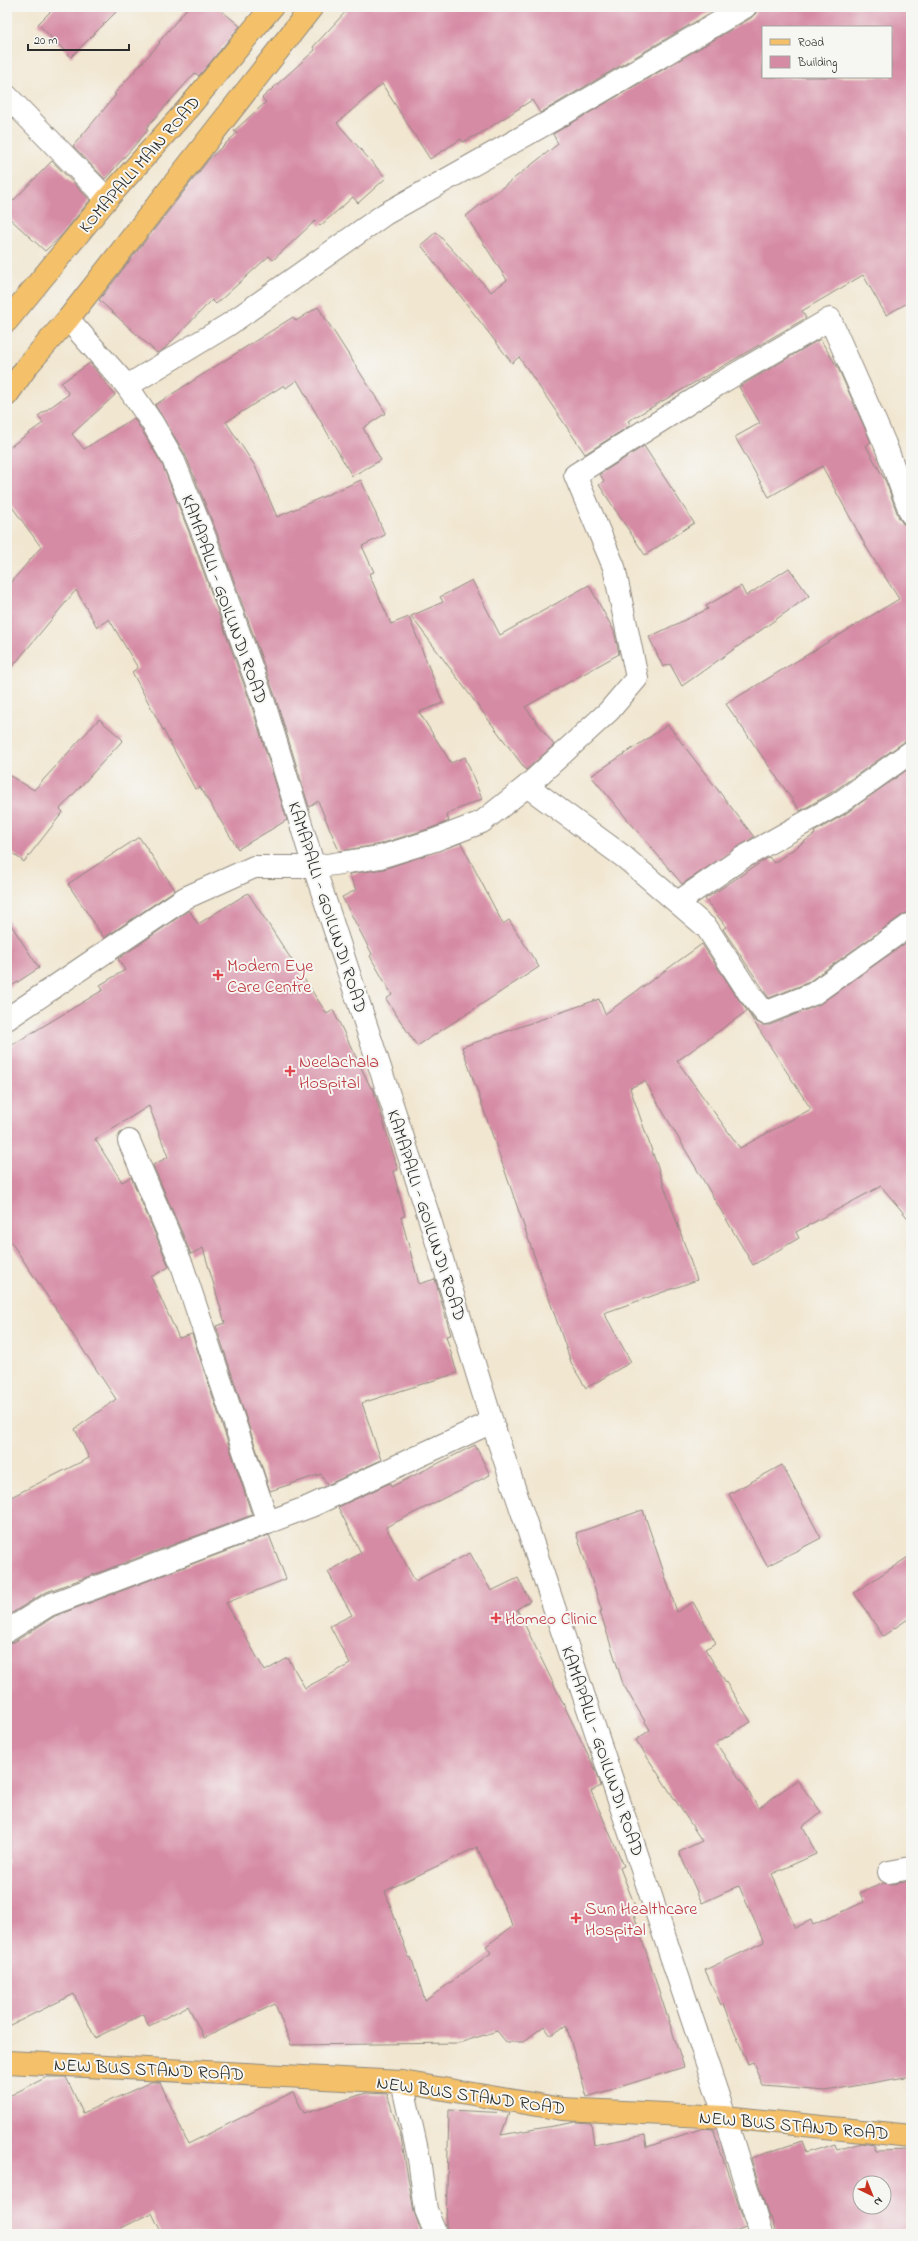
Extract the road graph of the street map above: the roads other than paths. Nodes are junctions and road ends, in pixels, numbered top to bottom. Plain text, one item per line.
1 (272, 7) edge
2 (312, 7) edge
3 (745, 7) edge
4 (7, 96) edge
5 (107, 199) junction
6 (68, 319) junction
7 (7, 321) edge
8 (127, 386) junction
9 (7, 395) edge
10 (911, 514) edge
11 (911, 752) edge
12 (527, 786) junction
13 (314, 867) junction
14 (678, 902) junction
15 (911, 924) edge
16 (7, 1019) edge
17 (129, 1141) dead end
18 (492, 1422) junction
19 (268, 1523) junction
20 (7, 1631) edge
21 (911, 1868) edge
22 (889, 1872) dead end
23 (7, 2062) edge
24 (402, 2082) junction
25 (725, 2117) junction
26 (911, 2136) edge
27 (436, 2234) edge
28 (761, 2234) edge

1 - 5 main road, KOMAPALLI MAIN ROAD
2 - 6 main road
3 - 8 street
4 - 5 street
5 - 7 main road, KOMAPALLI MAIN ROAD
6 - 8 street, KAMAPALLI - GOILUNDI ROAD
6 - 9 main road
8 - 13 street, KAMAPALLI - GOILUNDI ROAD
10 - 12 street
11 - 14 street
12 - 13 street
12 - 14 street
13 - 16 street
13 - 18 street, KAMAPALLI - GOILUNDI ROAD
14 - 15 street
17 - 19 street
18 - 19 street
18 - 25 street, KAMAPALLI - GOILUNDI ROAD
19 - 20 street
21 - 22 street
23 - 24 main road, NEW BUS STAND ROAD
24 - 25 main road, NEW BUS STAND ROAD
24 - 27 street
25 - 26 main road, NEW BUS STAND ROAD
25 - 28 street, KAMAPALLI - GOILUNDI ROAD

